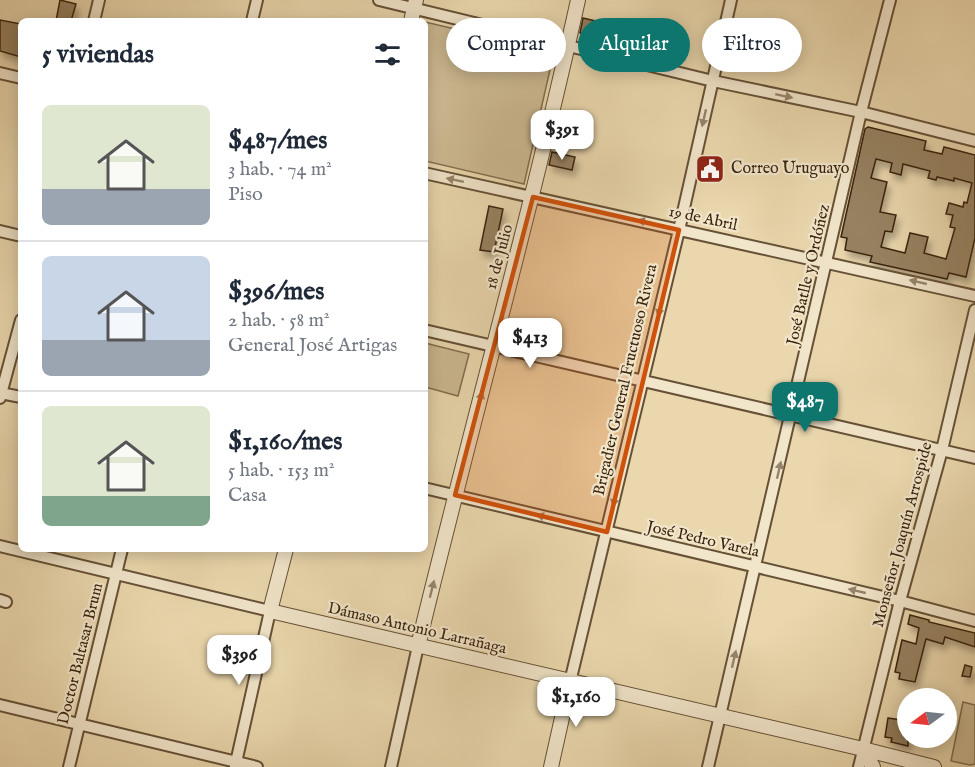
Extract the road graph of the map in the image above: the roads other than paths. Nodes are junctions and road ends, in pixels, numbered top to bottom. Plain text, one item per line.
1 (99, 0) edge
2 (257, 0) edge
3 (379, 0) edge
4 (578, 0) edge
5 (731, 0) edge
6 (890, 0) edge
7 (413, 10) edge
8 (95, 18) edge
9 (253, 18) edge
10 (568, 44) junction
11 (0, 73) edge
12 (18, 77) edge
13 (713, 81) junction
14 (861, 112) junction
15 (975, 141) edge
16 (428, 174) edge
17 (533, 197) junction
18 (679, 230) junction
19 (0, 231) edge
20 (18, 235) edge
21 (828, 262) junction
22 (975, 296) edge
23 (975, 310) edge
24 (18, 331) edge
25 (428, 331) edge
26 (494, 346) junction
27 (642, 380) junction
28 (0, 394) edge
29 (18, 397) edge
30 (792, 415) junction
31 (942, 450) junction
32 (975, 458) edge
33 (428, 490) edge
34 (455, 495) junction
35 (607, 532) junction
36 (0, 546) edge
37 (18, 550) edge
38 (24, 552) edge
39 (121, 552) edge
40 (285, 552) edge
41 (755, 568) junction
42 (116, 575) junction
43 (900, 601) junction
44 (270, 611) junction
45 (975, 621) edge
46 (418, 646) junction
47 (570, 682) junction
48 (0, 705) edge
49 (720, 716) junction
50 (79, 724) junction
51 (863, 748) junction
52 (236, 765) edge
53 (69, 767) edge
54 (257, 767) edge
55 (391, 767) edge
56 (551, 767) edge
57 (708, 767) edge
58 (859, 767) edge
59 (873, 767) edge
60 (934, 767) edge

1 - 8 street
2 - 9 street
3 - 7 street
4 - 10 street, 18 de Julio
5 - 13 street, Brigadier General Fructuoso Rivera
6 - 14 street, José Batlle y Ordóñez
7 - 10 street
10 - 13 street
10 - 17 street, 18 de Julio
11 - 12 street
13 -> 14 street
13 -> 18 street, Brigadier General Fructuoso Rivera
14 - 15 street
14 - 21 street, José Batlle y Ordóñez
17 -> 16 street, 19 de Abril
18 -> 17 street, 19 de Abril
17 - 26 street, 18 de Julio
18 - 21 street, 19 de Abril
18 -> 27 street, Brigadier General Fructuoso Rivera
19 - 20 street
22 -> 21 street, 19 de Abril
21 - 30 street, José Batlle y Ordóñez
23 - 31 street, Monseñor Joaquín Arrospide
24 - 28 street
25 - 26 street
26 - 27 street
34 -> 26 street, 18 de Julio
27 - 30 street
27 -> 35 street, Brigadier General Fructuoso Rivera
28 - 29 street
30 - 31 street
41 -> 30 street, José Batlle y Ordóñez
31 - 32 street
31 - 43 street, Monseñor Joaquín Arrospide
33 - 34 street, José Pedro Varela
35 -> 34 street, José Pedro Varela
46 -> 34 street, 18 de Julio
35 - 41 street, José Pedro Varela
35 - 47 street, Brigadier General Fructuoso Rivera
36 - 37 street, Dámaso Antonio Larrañaga
38 - 42 street, Dámaso Antonio Larrañaga
39 - 42 street, Doctor Baltasar Brum
40 - 44 street
43 -> 41 street, José Pedro Varela
49 -> 41 street, José Batlle y Ordóñez
42 - 44 street, Dámaso Antonio Larrañaga
42 - 50 street, Doctor Baltasar Brum
43 - 45 street, José Pedro Varela
43 - 51 street, Monseñor Joaquín Arrospide
44 - 46 street, Dámaso Antonio Larrañaga
44 - 52 street
46 - 47 street, Dámaso Antonio Larrañaga
46 - 55 street, 18 de Julio
47 - 49 street, Dámaso Antonio Larrañaga
47 - 56 street, Brigadier General Fructuoso Rivera
48 - 50 street
49 - 51 street, Dámaso Antonio Larrañaga
49 - 57 street, José Batlle y Ordóñez
50 - 52 street
50 - 53 street, Doctor Baltasar Brum
51 - 58 street, Monseñor Joaquín Arrospide
51 - 59 street
51 - 60 street, Dámaso Antonio Larrañaga
52 - 54 street

